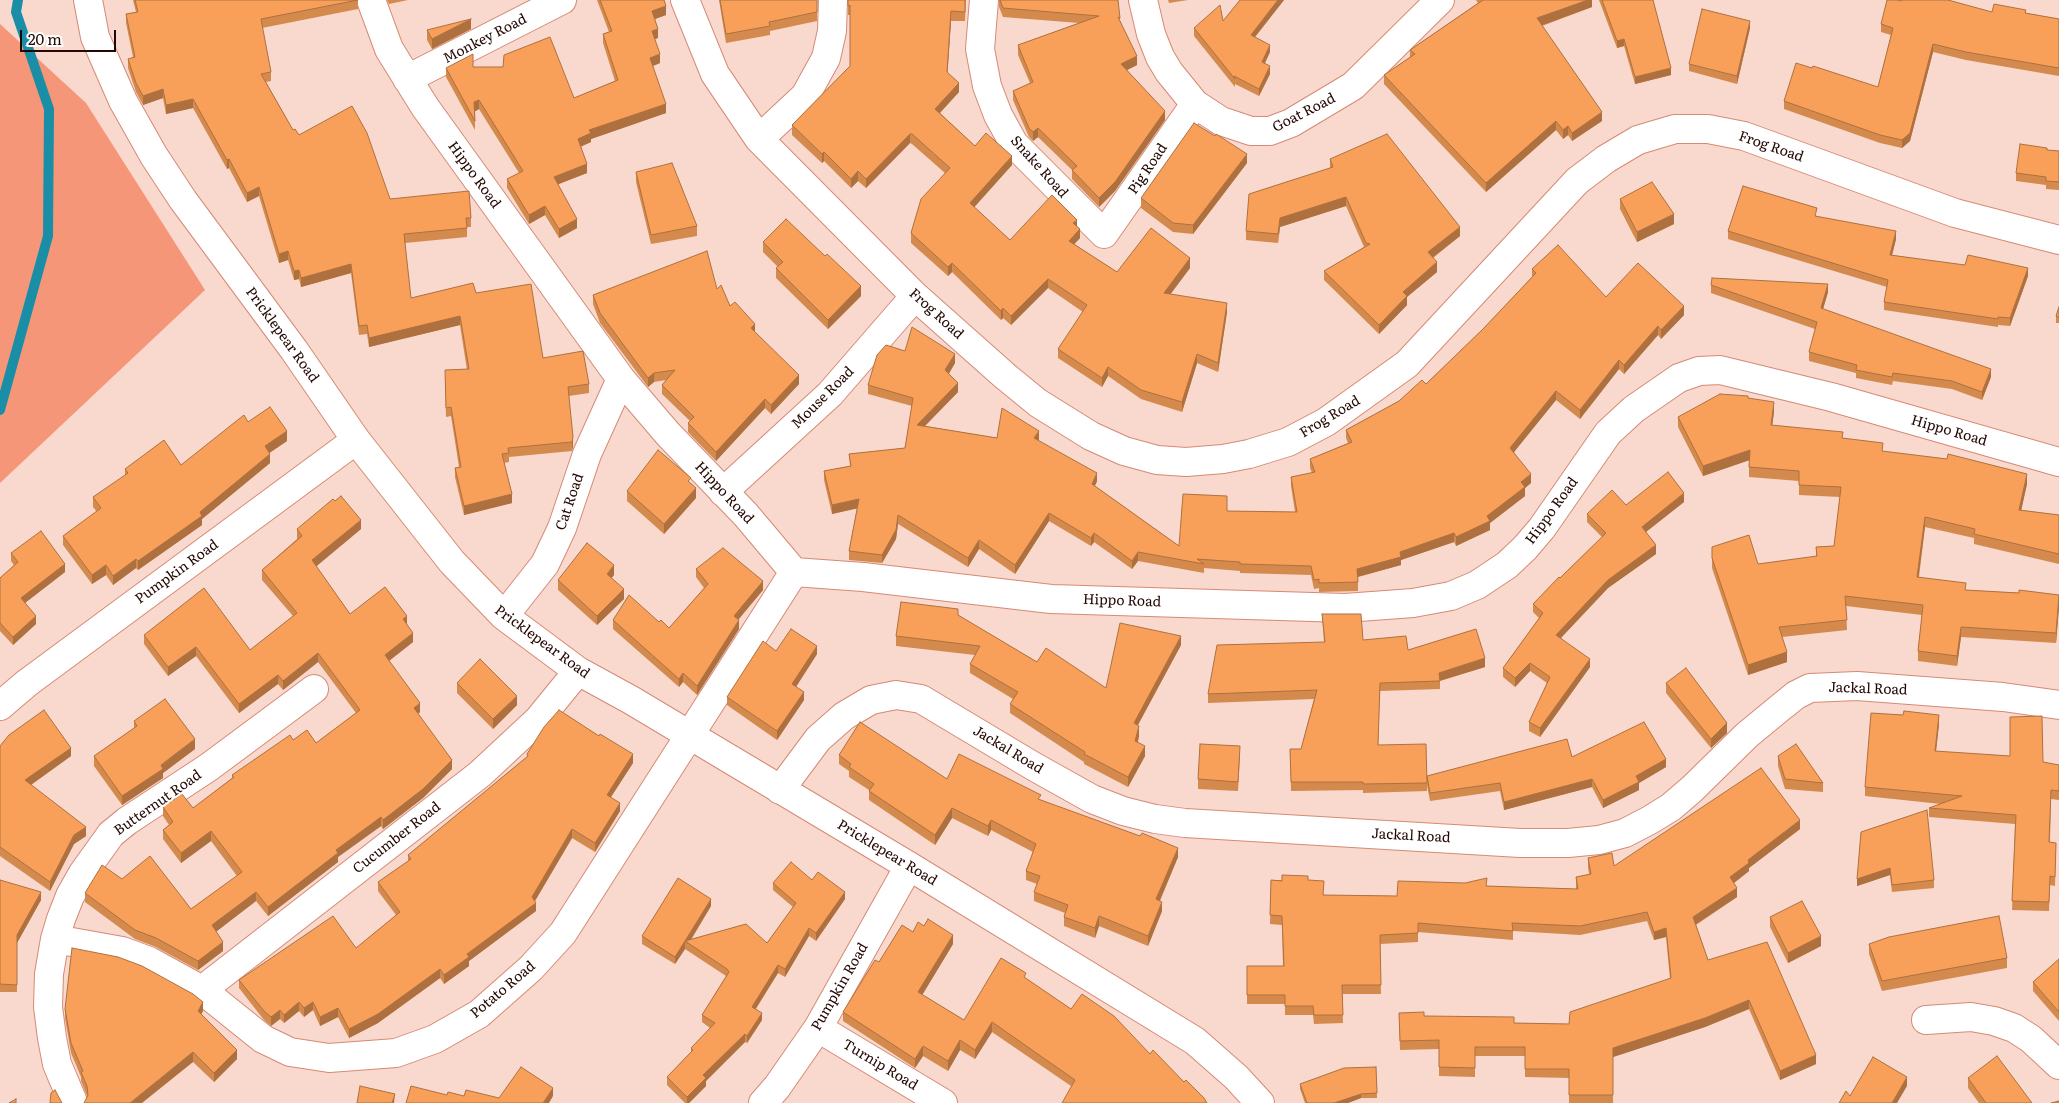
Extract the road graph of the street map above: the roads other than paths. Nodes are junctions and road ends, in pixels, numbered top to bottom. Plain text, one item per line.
1 (88, 0) edge
2 (371, 0) edge
3 (562, 0) edge
4 (686, 0) edge
5 (833, 0) edge
6 (984, 0) edge
7 (1142, 0) edge
8 (1440, 0) edge
9 (408, 79) junction
10 (1195, 104) junction
11 (759, 139) junction
12 (1104, 234) joint
13 (2059, 240) edge
14 (915, 296) junction
15 (620, 379) junction
16 (356, 440) junction
17 (2059, 462) edge
18 (723, 492) junction
19 (794, 572) junction
20 (504, 616) junction
21 (578, 671) junction
22 (314, 689) dead end
23 (2059, 705) edge
24 (0, 706) edge
25 (690, 736) junction
26 (780, 790) junction
27 (909, 866) junction
28 (55, 939) junction
29 (202, 990) junction
30 (1926, 1020) dead end
31 (818, 1028) junction
32 (2059, 1065) edge
33 (73, 1102) edge
34 (763, 1103) edge
35 (942, 1103) edge
36 (1260, 1103) edge

1 - 16 street, Pricklepear Road
2 - 9 street, Hippo Road
3 - 9 street, Monkey Road
4 - 11 street, Frog Road
5 - 11 street
6 - 12 street, Snake Road
7 - 10 street, Goat Road
8 - 10 street, Goat Road
9 - 15 street, Hippo Road
10 - 12 street, Pig Road
11 - 14 street, Frog Road
13 - 14 street, Frog Road
14 - 18 street, Mouse Road
15 - 18 street, Hippo Road
15 - 20 street, Cat Road
16 - 20 street, Pricklepear Road
16 - 24 street, Pumpkin Road
17 - 19 street, Hippo Road
18 - 19 street, Hippo Road
19 - 25 street, Potato Road
20 - 21 street, Pricklepear Road
21 - 25 street, Pricklepear Road
21 - 29 street, Cucumber Road
22 - 28 street, Butternut Road
23 - 26 street, Jackal Road
25 - 26 street, Pricklepear Road
25 - 29 street, Potato Road
26 - 27 street, Pricklepear Road
27 - 31 street, Pumpkin Road
27 - 36 street, Pricklepear Road
28 - 29 street, Potato Road
28 - 33 street, Butternut Road
30 - 32 street
31 - 34 street, Pumpkin Road
31 - 35 street, Turnip Road

